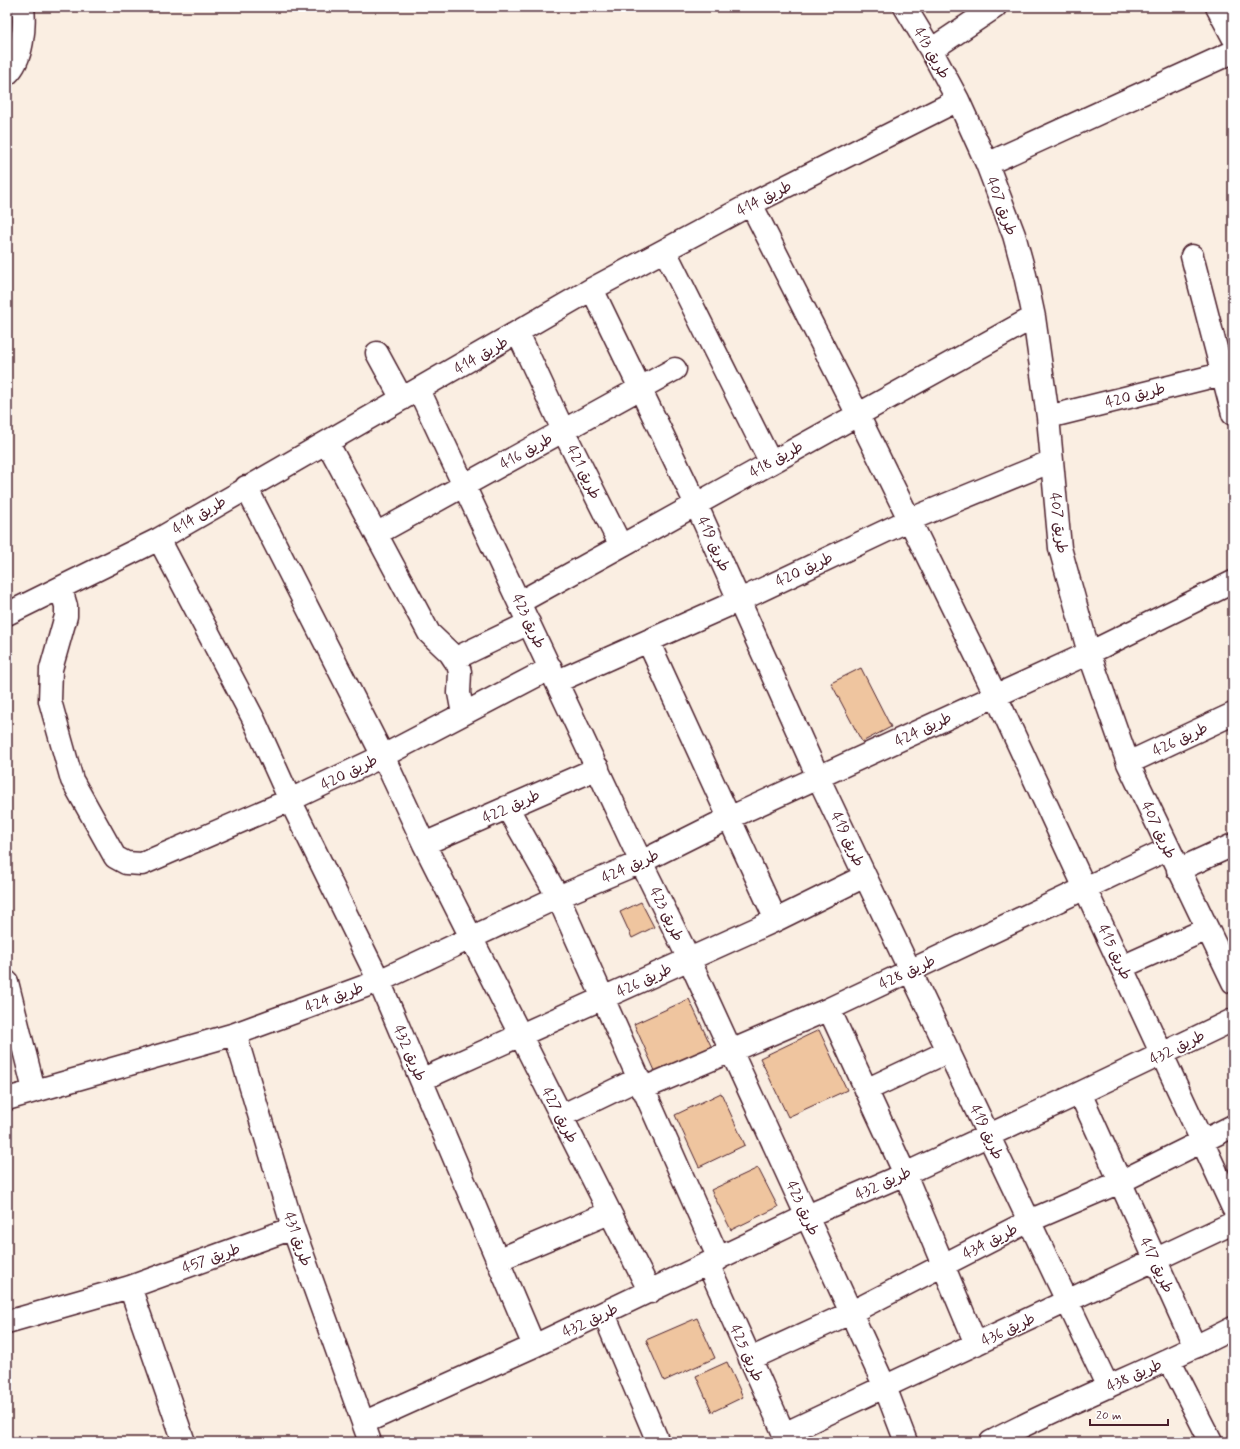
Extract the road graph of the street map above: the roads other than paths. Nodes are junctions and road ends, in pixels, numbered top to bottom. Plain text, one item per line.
1 (22, 7) edge
2 (905, 7) edge
3 (995, 7) edge
4 (1217, 7) edge
5 (1233, 38) edge
6 (931, 50) junction
7 (1233, 52) edge
8 (7, 74) edge
9 (958, 100) junction
10 (987, 164) junction
11 (750, 204) junction
12 (665, 250) junction
13 (1192, 256) dead end
14 (592, 289) junction
15 (1034, 317) junction
16 (518, 333) junction
17 (377, 353) dead end
18 (675, 369) dead end
19 (1222, 374) junction
20 (640, 389) junction
21 (411, 395) junction
22 (1233, 414) edge
23 (858, 415) junction
24 (1048, 417) junction
25 (563, 430) junction
26 (326, 442) junction
27 (1052, 461) junction
28 (771, 463) junction
29 (464, 485) junction
30 (246, 487) junction
31 (696, 504) junction
32 (909, 520) junction
33 (376, 534) junction
34 (159, 539) junction
35 (621, 546) junction
36 (1233, 582) edge
37 (60, 589) junction
38 (740, 600) junction
39 (520, 602) junction
40 (7, 614) edge
41 (529, 623) junction
42 (648, 641) junction
43 (1089, 653) junction
44 (454, 659) junction
45 (554, 675) junction
46 (996, 696) junction
47 (463, 714) junction
48 (1233, 714) edge
49 (383, 756) junction
50 (1128, 764) junction
51 (598, 768) junction
52 (818, 777) junction
53 (290, 800) junction
54 (507, 807) junction
55 (729, 818) junction
56 (424, 844) junction
57 (1233, 845) edge
58 (1168, 849) junction
59 (642, 862) junction
60 (1178, 870) junction
61 (866, 876) junction
62 (1085, 888) junction
63 (558, 897) junction
64 (776, 920) junction
65 (1207, 929) junction
66 (471, 938) junction
67 (689, 959) junction
68 (1122, 967) junction
69 (910, 970) junction
70 (380, 981) junction
71 (7, 982) edge
72 (1233, 982) edge
73 (603, 999) junction
74 (829, 1009) junction
75 (1233, 1020) edge
76 (235, 1034) junction
77 (521, 1036) junction
78 (731, 1051) junction
79 (949, 1051) junction
80 (1162, 1054) junction
81 (421, 1080) junction
82 (640, 1084) junction
83 (34, 1090) junction
84 (866, 1090) junction
85 (1080, 1093) junction
86 (7, 1099) edge
87 (561, 1116) junction
88 (1233, 1126) edge
89 (989, 1135) junction
90 (1202, 1141) junction
91 (905, 1174) junction
92 (1120, 1182) junction
93 (1233, 1208) edge
94 (609, 1212) junction
95 (807, 1216) junction
96 (1030, 1221) junction
97 (1233, 1223) edge
98 (293, 1228) junction
99 (498, 1260) junction
100 (1155, 1260) junction
101 (714, 1262) junction
102 (943, 1265) junction
103 (130, 1287) junction
104 (650, 1292) junction
105 (1067, 1301) junction
106 (850, 1313) junction
107 (604, 1314) junction
108 (7, 1322) edge
109 (1233, 1328) edge
110 (976, 1344) junction
111 (534, 1346) junction
112 (1195, 1347) junction
113 (750, 1360) junction
114 (1169, 1360) junction
115 (885, 1387) junction
116 (1108, 1387) junction
117 (367, 1432) edge
118 (1023, 1434) edge
119 (785, 1438) edge
120 (184, 1442) edge
121 (658, 1442) edge
122 (906, 1442) edge
123 (991, 1442) edge
124 (1211, 1442) edge

1 - 8 street
2 - 6 street, طريق 413
3 - 6 street
4 - 5 street
6 - 9 street, طريق 413
7 - 10 street, طريق 407
9 - 10 street, طريق 407
9 - 11 street, طريق 414
10 - 15 street, طريق 407
11 - 12 street, طريق 414
11 - 23 street, طريق 415
12 - 14 street, طريق 414
12 - 28 street
13 - 19 street
14 - 16 street, طريق 414
14 - 20 street, طريق 419
15 - 23 street, طريق 418
15 - 24 street, طريق 407
16 - 21 street, طريق 414
16 - 25 street, طريق 421
17 - 21 street, طريق 423
18 - 20 street, طريق 416
19 - 22 street
19 - 24 street, طريق 420
20 - 25 street, طريق 416
20 - 31 street, طريق 419
21 - 26 street, طريق 414
21 - 29 street, طريق 423
23 - 28 street, طريق 418
23 - 32 street, طريق 415
24 - 27 street, طريق 407
25 - 29 street, طريق 416
25 - 35 street, طريق 421
26 - 30 street, طريق 414
26 - 33 street
27 - 32 street, طريق 420
27 - 43 street, طريق 407
28 - 31 street, طريق 418
29 - 33 street, طريق 416
29 - 39 street, طريق 423
30 - 34 street, طريق 414
30 - 49 street, طريق 427
31 - 35 street, طريق 418
31 - 38 street, طريق 419
32 - 38 street, طريق 420
32 - 46 street, طريق 415
33 - 44 street
34 - 37 street, طريق 414
34 - 53 street, طريق 432
35 - 39 street, طريق 418
36 - 43 street, طريق 424
37 - 40 street, طريق 414
37 - 53 street, طريق 420
38 - 42 street, طريق 420
38 - 52 street, طريق 419
39 - 41 street, طريق 423
41 - 44 street
41 - 45 street, طريق 423
42 - 45 street, طريق 420
42 - 55 street
43 - 46 street, طريق 424
43 - 50 street, طريق 407
44 - 47 street
45 - 47 street, طريق 420
45 - 51 street, طريق 423
46 - 52 street, طريق 424
46 - 62 street, طريق 415
47 - 49 street, طريق 420
48 - 50 street, طريق 426
49 - 53 street, طريق 420
49 - 56 street, طريق 427
50 - 58 street, طريق 407
51 - 54 street, طريق 422
51 - 59 street, طريق 423
52 - 55 street, طريق 424
52 - 61 street, طريق 419
53 - 70 street, طريق 432
54 - 56 street, طريق 422
54 - 63 street, طريق 425
55 - 59 street, طريق 424
55 - 64 street
56 - 66 street, طريق 427
57 - 60 street, طريق 407
58 - 60 street, طريق 407
58 - 62 street, طريق 428
59 - 63 street, طريق 424
59 - 67 street, طريق 423
60 - 65 street, طريق 407
61 - 64 street, طريق 426
61 - 69 street, طريق 419
62 - 68 street, طريق 415
62 - 69 street, طريق 428
63 - 66 street, طريق 424
63 - 73 street, طريق 425
64 - 67 street, طريق 426
65 - 68 street
65 - 72 street, طريق 407
66 - 70 street, طريق 424
66 - 77 street, طريق 427
67 - 73 street, طريق 426
67 - 78 street, طريق 423
68 - 80 street, طريق 415
69 - 74 street, طريق 428
69 - 79 street, طريق 419
70 - 76 street, طريق 424
70 - 81 street, طريق 432
71 - 83 street
73 - 77 street, طريق 426
73 - 82 street, طريق 425
74 - 78 street, طريق 428
74 - 84 street
75 - 80 street, طريق 432
76 - 83 street, طريق 424
76 - 98 street, طريق 431
77 - 81 street, طريق 426
77 - 87 street, طريق 427
78 - 82 street, طريق 428
78 - 95 street, طريق 423
79 - 84 street
79 - 89 street, طريق 419
80 - 85 street, طريق 432
80 - 90 street, طريق 415
81 - 99 street, طريق 432
82 - 87 street, طريق 428
82 - 101 street, طريق 425
83 - 86 street, طريق 424
84 - 91 street
85 - 89 street, طريق 432
85 - 92 street, طريق 417
87 - 94 street, طريق 427
88 - 90 street, طريق 434
89 - 91 street, طريق 432
89 - 96 street, طريق 419
90 - 92 street, طريق 434
90 - 93 street, طريق 415
91 - 95 street, طريق 432
91 - 102 street
92 - 96 street, طريق 434
92 - 100 street, طريق 417
94 - 99 street
94 - 104 street, طريق 427
95 - 101 street, طريق 432
95 - 106 street, طريق 423
96 - 102 street, طريق 434
96 - 105 street, طريق 419
97 - 100 street, طريق 436
98 - 103 street, طريق 457
98 - 117 street, طريق 431
99 - 111 street, طريق 432
100 - 105 street, طريق 436
100 - 112 street, طريق 417
101 - 104 street, طريق 432
101 - 113 street, طريق 425
102 - 106 street, طريق 434
102 - 110 street
103 - 108 street, طريق 457
103 - 120 street
104 - 107 street, طريق 432
105 - 110 street, طريق 436
105 - 116 street, طريق 419
106 - 113 street, طريق 434
106 - 115 street, طريق 423
107 - 111 street, طريق 432
107 - 121 street
109 - 112 street, طريق 438
110 - 115 street, طريق 436
111 - 117 street, طريق 432
112 - 114 street, طريق 438
113 - 119 street, طريق 425
114 - 116 street, طريق 438
114 - 124 street
115 - 119 street, طريق 436
115 - 122 street, طريق 423
116 - 118 street, طريق 438
118 - 123 street, طريق 438

